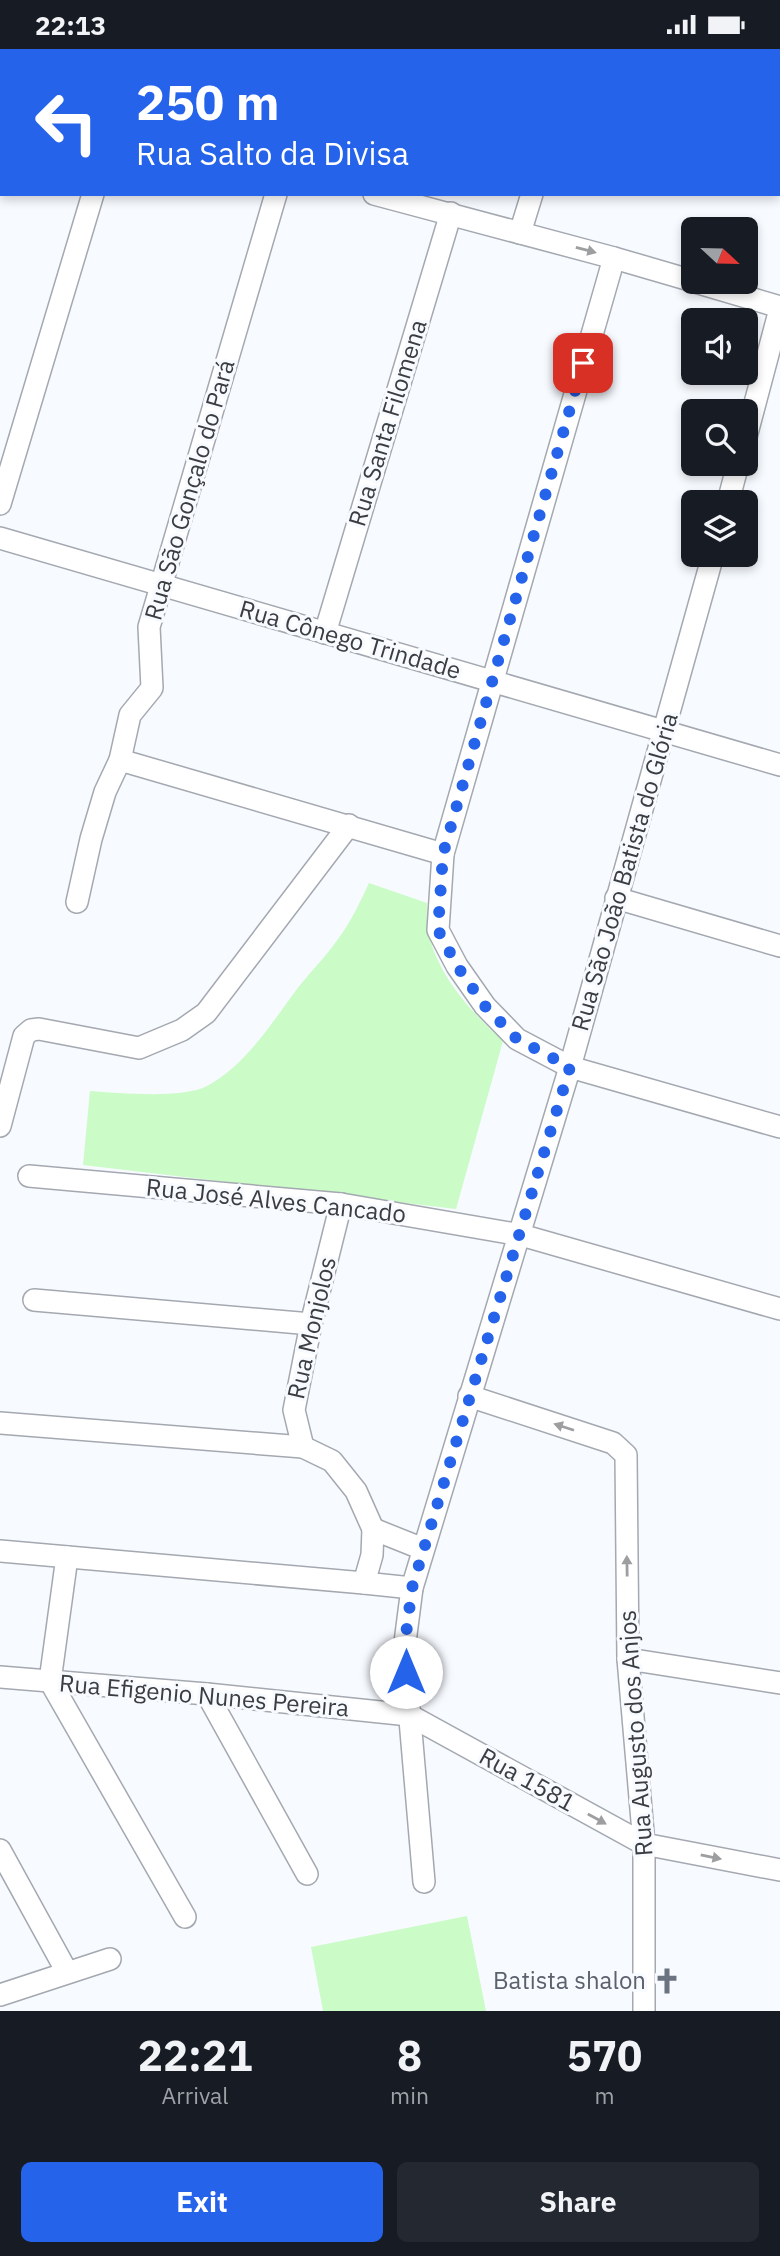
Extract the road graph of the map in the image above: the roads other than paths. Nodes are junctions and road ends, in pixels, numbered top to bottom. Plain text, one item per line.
1 (92, 196) edge
2 (275, 196) edge
3 (382, 196) edge
4 (531, 196) edge
5 (452, 213) junction
6 (520, 233) junction
7 (614, 258) junction
8 (681, 277) edge
9 (735, 294) edge
10 (780, 308) edge
11 (756, 399) edge
12 (0, 504) edge
13 (0, 538) edge
14 (710, 567) edge
15 (161, 585) junction
16 (325, 633) junction
17 (491, 681) junction
18 (665, 733) junction
19 (120, 760) junction
20 (780, 765) edge
21 (349, 825) junction
22 (443, 854) junction
23 (616, 898) junction
24 (77, 902) dead end
25 (780, 946) edge
26 (570, 1067) junction
27 (0, 1126) edge
28 (780, 1127) edge
29 (29, 1176) dead end
30 (341, 1204) junction
31 (521, 1235) junction
32 (34, 1300) dead end
33 (780, 1309) edge
34 (312, 1324) junction
35 (469, 1397) junction
36 (0, 1423) edge
37 (303, 1447) junction
38 (373, 1529) junction
39 (423, 1549) junction
40 (0, 1551) edge
41 (67, 1557) junction
42 (364, 1583) junction
43 (412, 1588) junction
44 (628, 1658) junction
45 (0, 1677) edge
46 (50, 1682) junction
47 (780, 1683) edge
48 (207, 1694) junction
49 (409, 1715) junction
50 (644, 1844) junction
51 (0, 1850) edge
52 (780, 1870) edge
53 (307, 1874) dead end
54 (424, 1882) dead end
55 (185, 1917) dead end
56 (110, 1959) dead end
57 (67, 1972) junction
58 (0, 1995) edge
59 (644, 2011) edge

1 - 12 street
2 - 15 street, Rua São Gonçalo do Pará
3 - 5 street
4 - 6 street
5 - 6 street
5 - 16 street, Rua Santa Filomena
6 -> 7 street
7 - 8 street
7 - 17 street
9 - 10 street
10 - 11 street
13 - 15 street, Rua Cônego Trindade
14 - 18 street, Rua São João Batista do Glória
15 - 16 street, Rua Cônego Trindade
15 - 19 street, Rua São Gonçalo do Pará
16 - 17 street, Rua Cônego Trindade
17 - 18 street, Rua Cônego Trindade
17 - 22 street
18 - 20 street, Rua Cônego Trindade
18 - 23 street, Rua São João Batista do Glória
19 - 21 street
19 - 24 street, Rua São Gonçalo do Pará
21 - 22 street
21 - 27 street
22 - 26 street
23 - 25 street
23 - 26 street, Rua São João Batista do Glória
26 - 28 street
26 - 31 street, Rua São João Batista do Glória
29 - 30 street, Rua José Alves Cancado
30 - 31 street, Rua José Alves Cancado
30 - 34 street, Rua Monjolos
31 - 33 street, Rua José Alves Cancado
31 - 35 street, Rua São João Batista do Glória
32 - 34 street
34 - 37 street, Rua Monjolos
35 - 39 street, Rua São João Batista do Glória
44 -> 35 street, Rua Augusto dos Anjos
36 - 37 street
37 - 38 street
38 - 39 street
38 - 42 street
39 - 43 street, Rua São João Batista do Glória
40 - 41 street
41 - 42 street
41 - 46 street
42 - 43 street
43 - 49 street, Rua São João Batista do Glória
44 - 47 street
44 - 50 street, Rua Augusto dos Anjos
45 - 46 street, Rua Efigenio Nunes Pereira
46 - 48 street, Rua Efigenio Nunes Pereira
46 - 55 street
48 - 49 street, Rua Efigenio Nunes Pereira
48 - 53 street
49 -> 50 street, Rua 1581
49 - 54 street, Rua São João Batista do Glória
50 -> 52 street, Rua 1581
50 - 59 street, Rua Augusto dos Anjos
51 - 57 street
56 - 57 street
57 - 58 street

